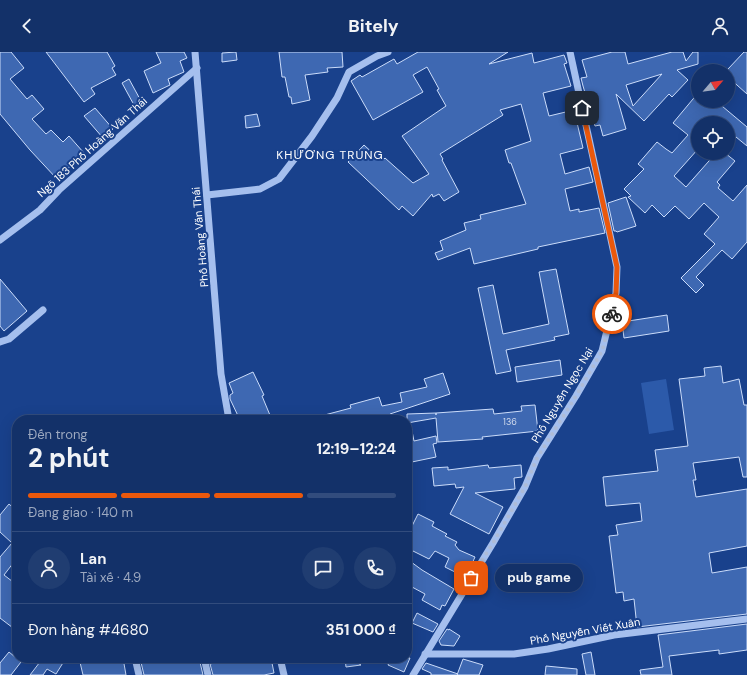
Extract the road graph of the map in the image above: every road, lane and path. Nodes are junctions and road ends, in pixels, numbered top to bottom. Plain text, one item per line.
1 (195, 52) edge
2 (388, 52) edge
3 (570, 52) edge
4 (197, 68) junction
5 (207, 196) junction
6 (0, 240) edge
7 (43, 310) dead end
8 (0, 342) edge
9 (228, 415) edge
10 (747, 619) edge
11 (425, 654) junction
12 (136, 663) edge
13 (205, 663) edge
14 (281, 663) edge
15 (139, 675) edge
16 (208, 675) edge
17 (284, 675) edge
18 (413, 675) edge

1 - 4 street, Phố Hoàng Văn Thái
2 - 5 street
3 - 11 street, Phố Nguyễn Ngọc Nại
4 - 5 street, Phố Hoàng Văn Thái
4 - 6 street, Ngõ 183 Phố Hoàng Văn Thái
5 - 9 street, Phố Hoàng Văn Thái
7 - 8 street
10 - 11 street, Phố Nguyễn Viết Xuân
11 - 18 street, Phố Nguyễn Ngọc Nại
12 - 15 street
13 - 16 street
14 - 17 street

